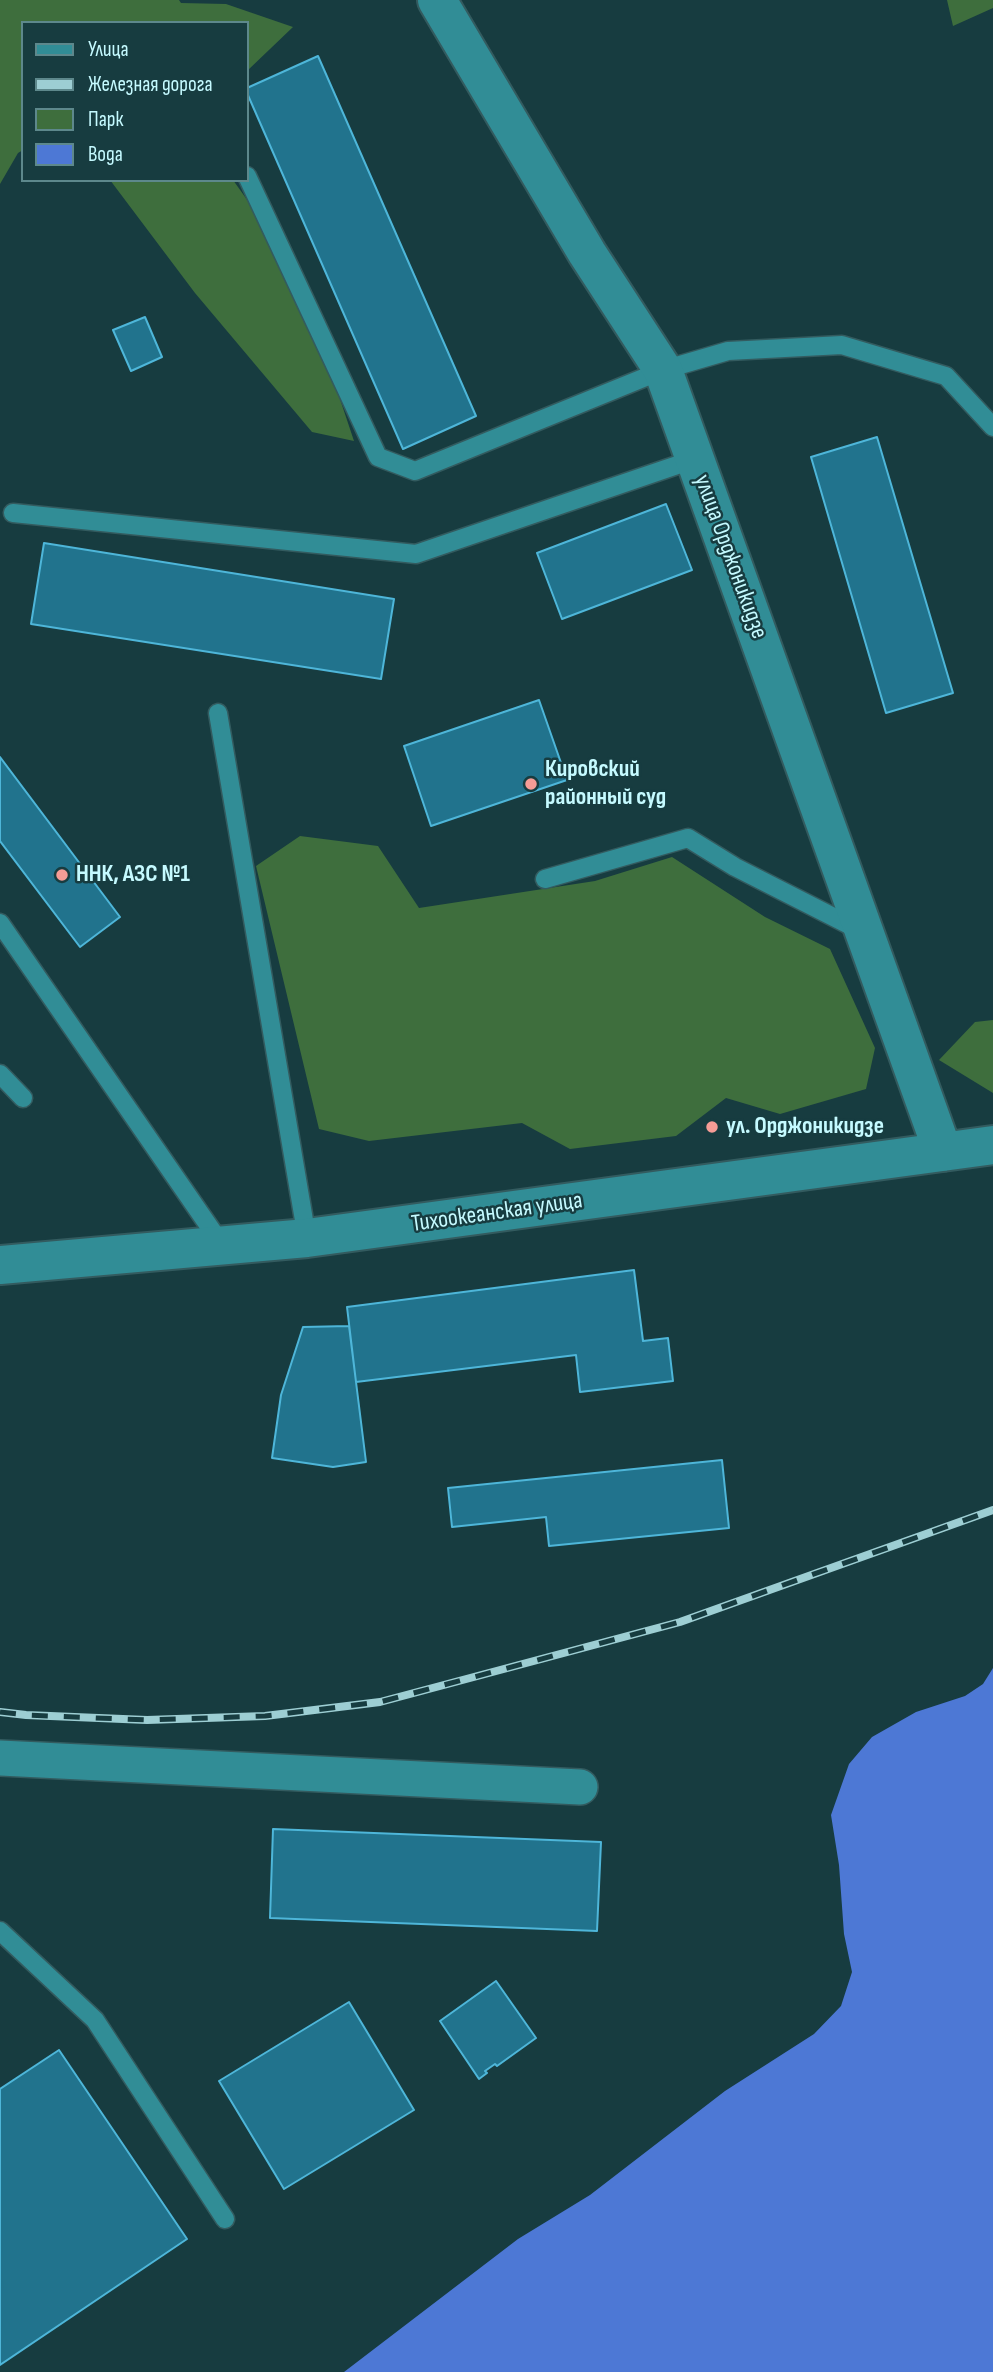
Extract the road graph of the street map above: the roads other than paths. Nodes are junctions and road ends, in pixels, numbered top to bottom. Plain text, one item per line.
1 (436, 0) edge
2 (248, 178) edge
3 (663, 370) junction
4 (993, 427) edge
5 (695, 459) junction
6 (13, 513) dead end
7 (218, 713) dead end
8 (545, 880) dead end
9 (0, 923) edge
10 (864, 933) junction
11 (0, 1074) edge
12 (23, 1098) dead end
13 (993, 1145) edge
14 (943, 1152) junction
15 (307, 1238) junction
16 (222, 1245) junction
17 (0, 1265) edge
18 (0, 1758) edge
19 (580, 1787) dead end
20 (0, 1931) edge
21 (225, 2219) dead end

1 - 3 street, улица Орджоникидзе
2 - 3 lane
3 - 4 lane
3 - 5 street, улица Орджоникидзе
5 - 6 lane
5 - 10 street, улица Орджоникидзе
7 - 15 lane
8 - 10 lane
9 - 16 lane
10 - 14 street, улица Орджоникидзе
11 - 12 lane
13 - 14 street, Тихоокеанская улица
14 - 15 street, Тихоокеанская улица
15 - 16 street, Тихоокеанская улица
16 - 17 street, Тихоокеанская улица
18 - 19 street
20 - 21 lane

